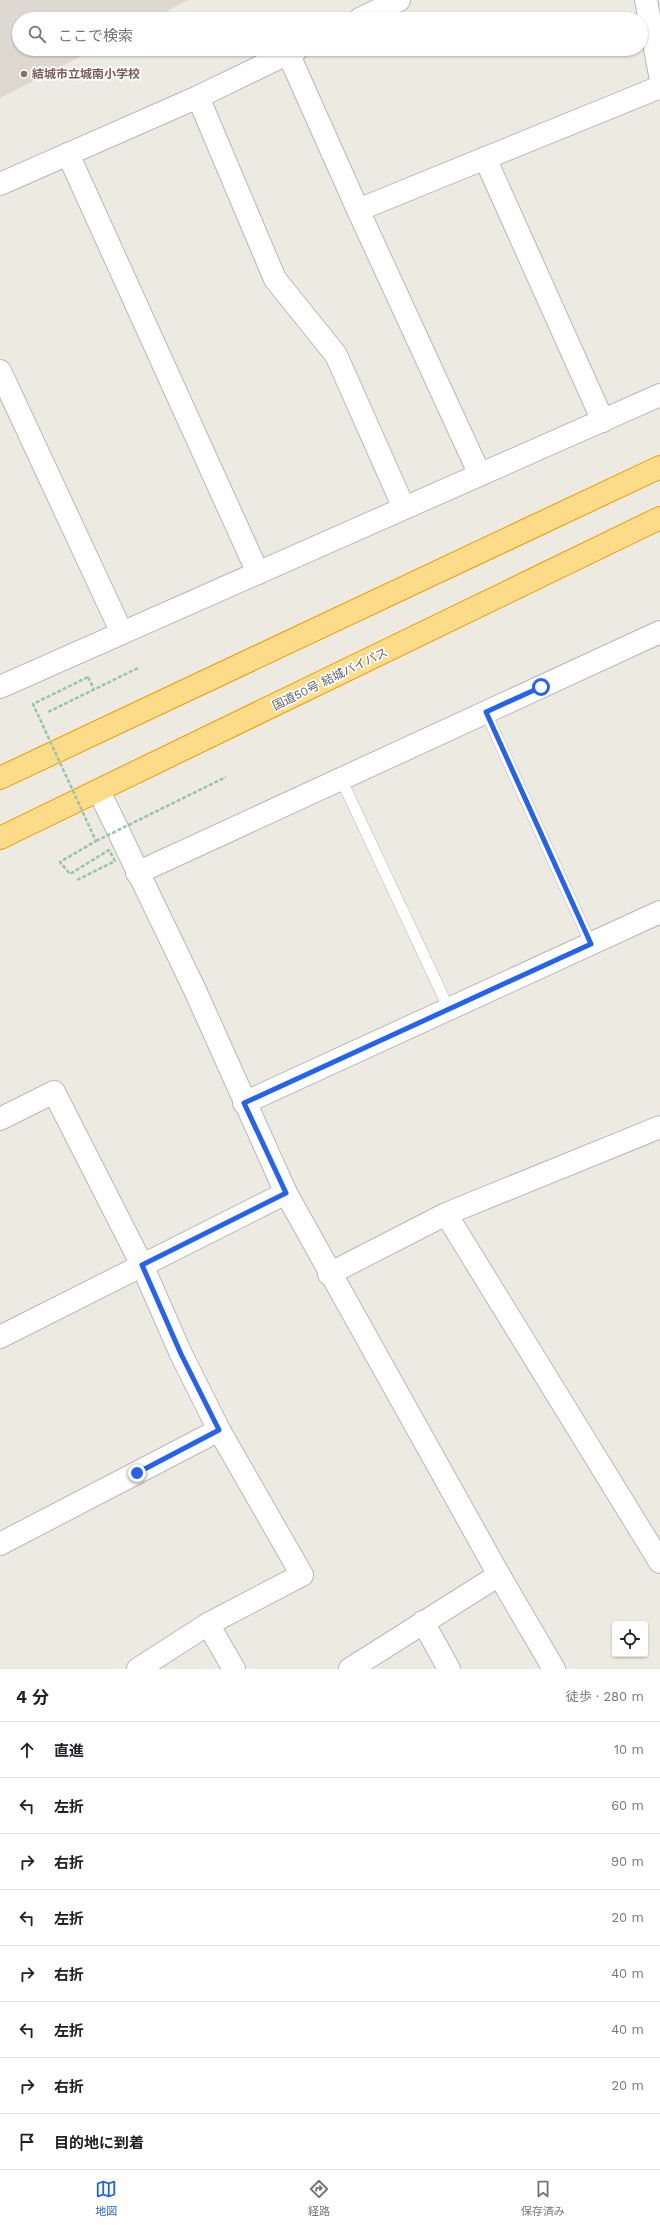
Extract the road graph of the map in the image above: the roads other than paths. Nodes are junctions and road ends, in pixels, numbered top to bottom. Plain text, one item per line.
1 (399, 0) edge
2 (646, 0) edge
3 (374, 12) edge
4 (283, 56) edge
5 (295, 56) edge
6 (660, 75) edge
7 (660, 87) edge
8 (198, 97) junction
9 (68, 154) junction
10 (485, 158) junction
11 (0, 184) edge
12 (358, 210) junction
13 (0, 371) edge
14 (660, 395) edge
15 (603, 421) junction
16 (660, 468) edge
17 (480, 475) junction
18 (404, 508) junction
19 (660, 518) edge
20 (258, 573) junction
21 (660, 632) edge
22 (122, 633) junction
23 (0, 687) edge
24 (486, 712) junction
25 (0, 778) edge
26 (342, 779) junction
27 (98, 791) junction
28 (0, 838) edge
29 (137, 874) junction
30 (660, 912) edge
31 (591, 944) junction
32 (449, 1009) junction
33 (244, 1103) junction
34 (0, 1119) edge
35 (660, 1127) edge
36 (286, 1193) junction
37 (446, 1214) junction
38 (142, 1265) junction
39 (329, 1274) junction
40 (0, 1337) edge
41 (219, 1430) junction
42 (0, 1544) edge
43 (660, 1562) edge
44 (499, 1575) junction
45 (423, 1622) junction
46 (208, 1624) junction
47 (138, 1669) edge
48 (234, 1669) edge
49 (350, 1669) edge
50 (449, 1669) edge
51 (554, 1669) edge

1 - 3 street
2 - 6 street
4 - 8 street
5 - 12 street
7 - 10 street
8 - 9 street
8 - 18 street
9 - 11 street
9 - 20 street
10 - 12 street
10 - 15 street
12 - 17 street
13 - 22 street
14 - 15 street
15 - 17 street
16 - 25 highway
17 - 18 street
18 - 20 street
19 - 27 highway, 国道50号 結城バイパス
20 - 22 street
21 - 24 street
22 - 23 street
24 - 26 street
24 - 31 lane
26 - 29 street
26 - 32 lane
27 - 28 highway, 国道50号 結城バイパス
27 - 29 street
29 - 33 street
30 - 31 street
31 - 32 street
32 - 33 street
33 - 36 street
34 - 38 street
35 - 37 street
36 - 38 street
36 - 39 street
37 - 39 street
37 - 43 street
38 - 40 street
38 - 41 street
39 - 44 street
41 - 42 street
41 - 46 street
44 - 45 street
44 - 51 street
45 - 49 street
45 - 50 street
46 - 47 street
46 - 48 street

